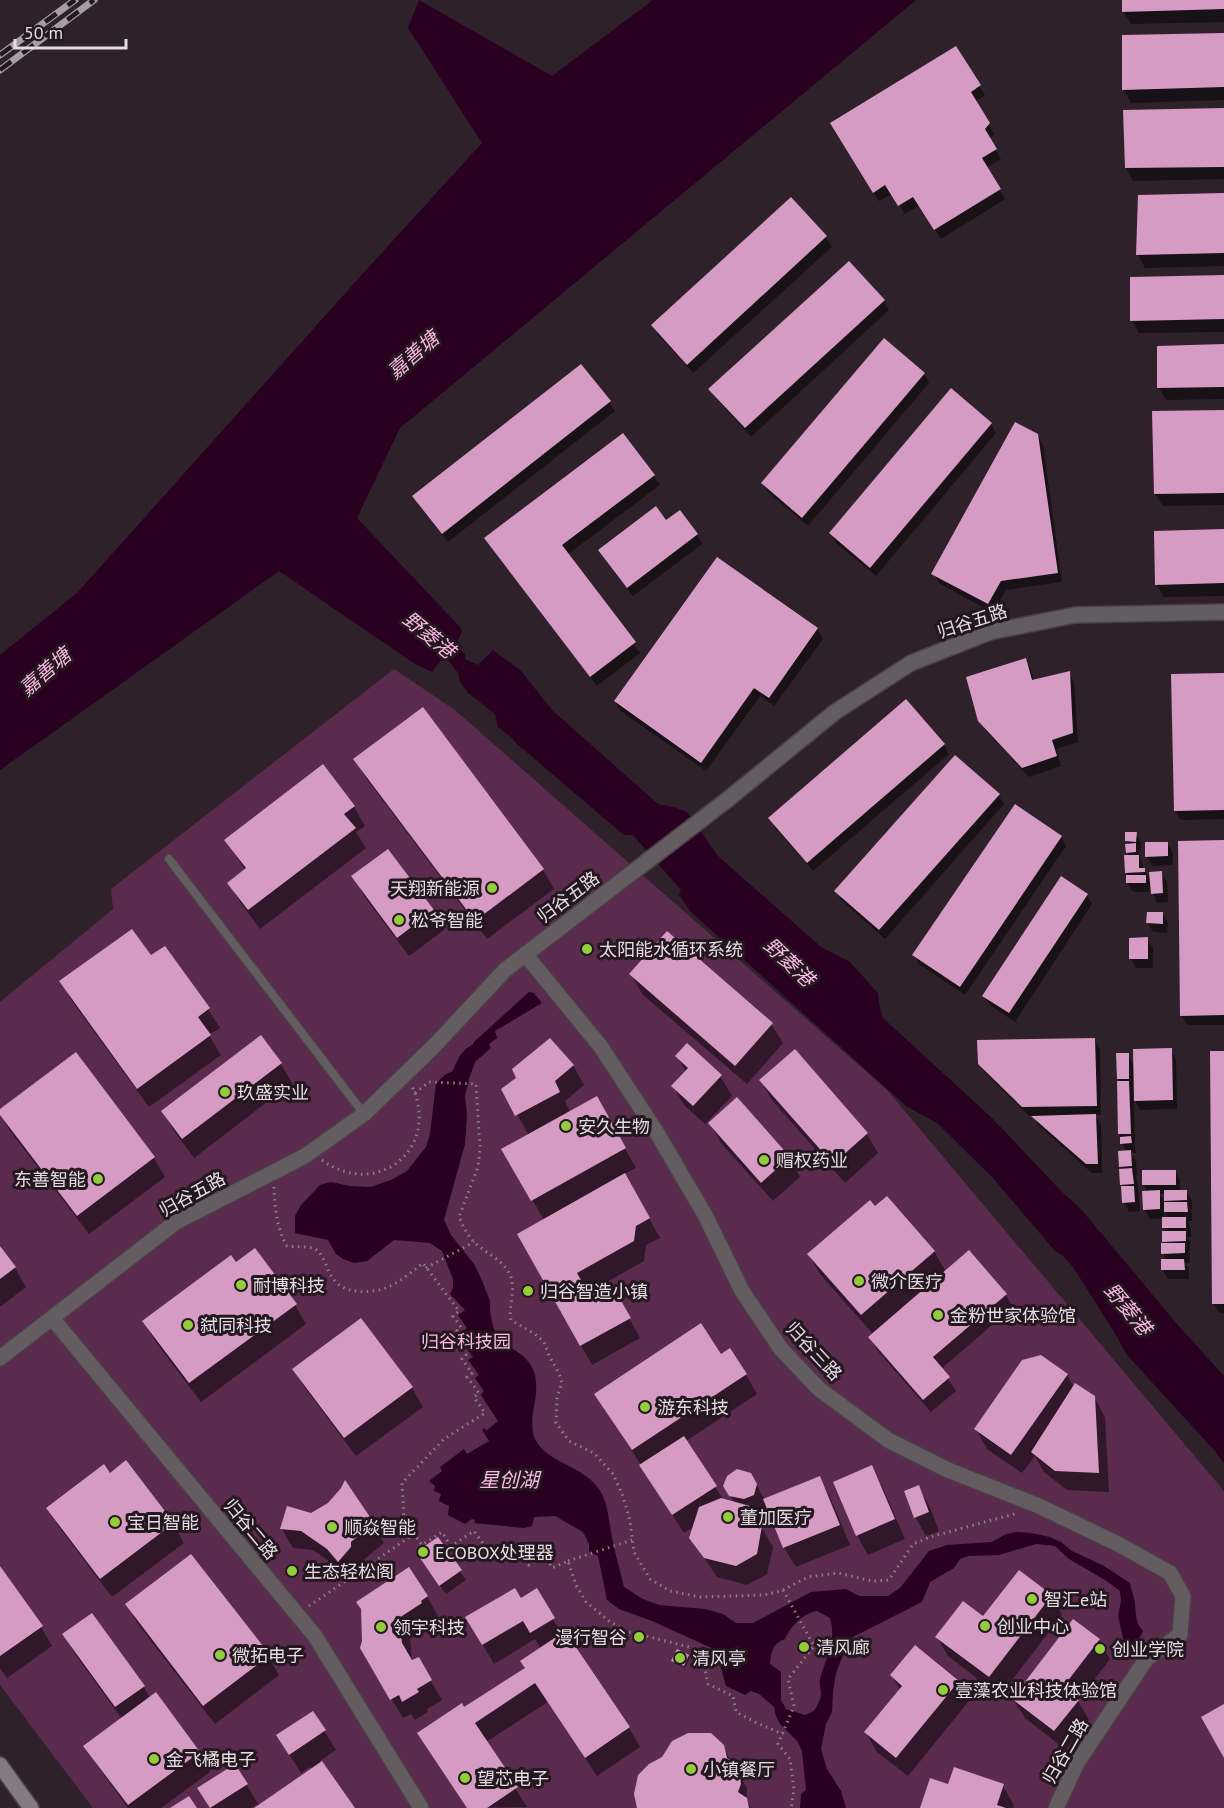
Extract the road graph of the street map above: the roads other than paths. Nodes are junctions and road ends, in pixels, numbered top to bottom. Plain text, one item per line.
1 (1224, 612) edge
2 (169, 859) dead end
3 (525, 954) junction
4 (364, 1114) junction
5 (52, 1318) junction
6 (0, 1358) edge
7 (1180, 1635) joint
8 (0, 1765) edge
9 (31, 1808) edge
10 (421, 1808) edge
11 (1056, 1808) edge

1 - 3 street, 归谷五路
2 - 4 lane
3 - 4 street, 归谷五路
3 - 7 street, 归谷三路
4 - 5 street, 归谷五路
5 - 6 street, 归谷五路
5 - 10 street, 归谷二路
7 - 11 street, 归谷二路
8 - 9 street

